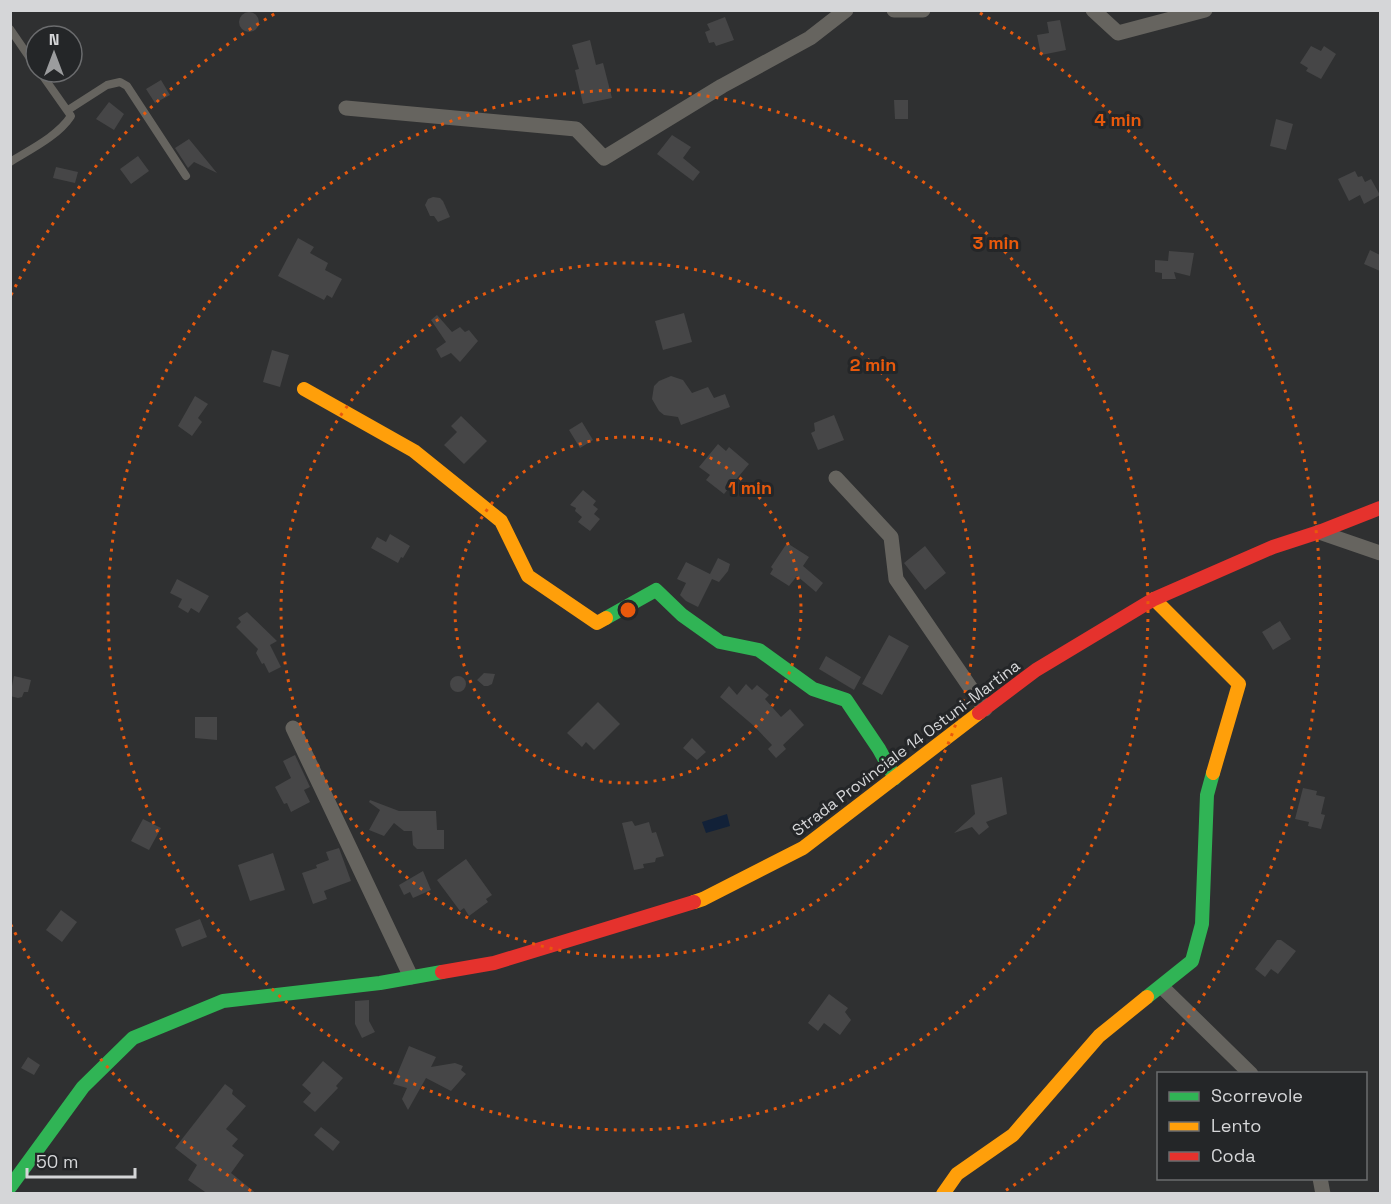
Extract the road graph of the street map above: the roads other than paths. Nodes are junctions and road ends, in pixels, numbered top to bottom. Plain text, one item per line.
1 (846, 10) edge
2 (894, 10) edge
3 (923, 10) edge
4 (1094, 10) edge
5 (1205, 10) edge
6 (10, 30) edge
7 (24, 50) edge
8 (49, 84) edge
9 (346, 108) dead end
10 (68, 110) junction
11 (10, 162) edge
12 (186, 176) dead end
13 (304, 389) dead end
14 (836, 478) dead end
15 (1380, 508) edge
16 (1319, 532) junction
17 (1380, 553) edge
18 (1154, 599) junction
19 (985, 709) junction
20 (293, 728) dead end
21 (895, 778) junction
22 (411, 977) junction
23 (1162, 987) junction
24 (1249, 1072) edge
25 (10, 1187) edge
26 (943, 1194) edge

1 - 9 street
2 - 3 street
4 - 5 street
6 - 7 lane
8 - 10 lane
10 - 11 lane
10 - 12 lane
13 - 21 main road
14 - 19 street
15 - 16 main road, Strada Provinciale 14 Ostuni-Martina
16 - 17 street
16 - 18 main road, Strada Provinciale 14 Ostuni-Martina
18 - 19 main road, Strada Provinciale 14 Ostuni-Martina
18 - 23 main road
19 - 21 main road, Strada Provinciale 14 Ostuni-Martina
20 - 22 street
21 - 22 main road, Strada Provinciale 14 Ostuni-Martina
22 - 25 main road, Strada Provinciale 14 Ostuni-Martina
23 - 24 street
23 - 26 main road

